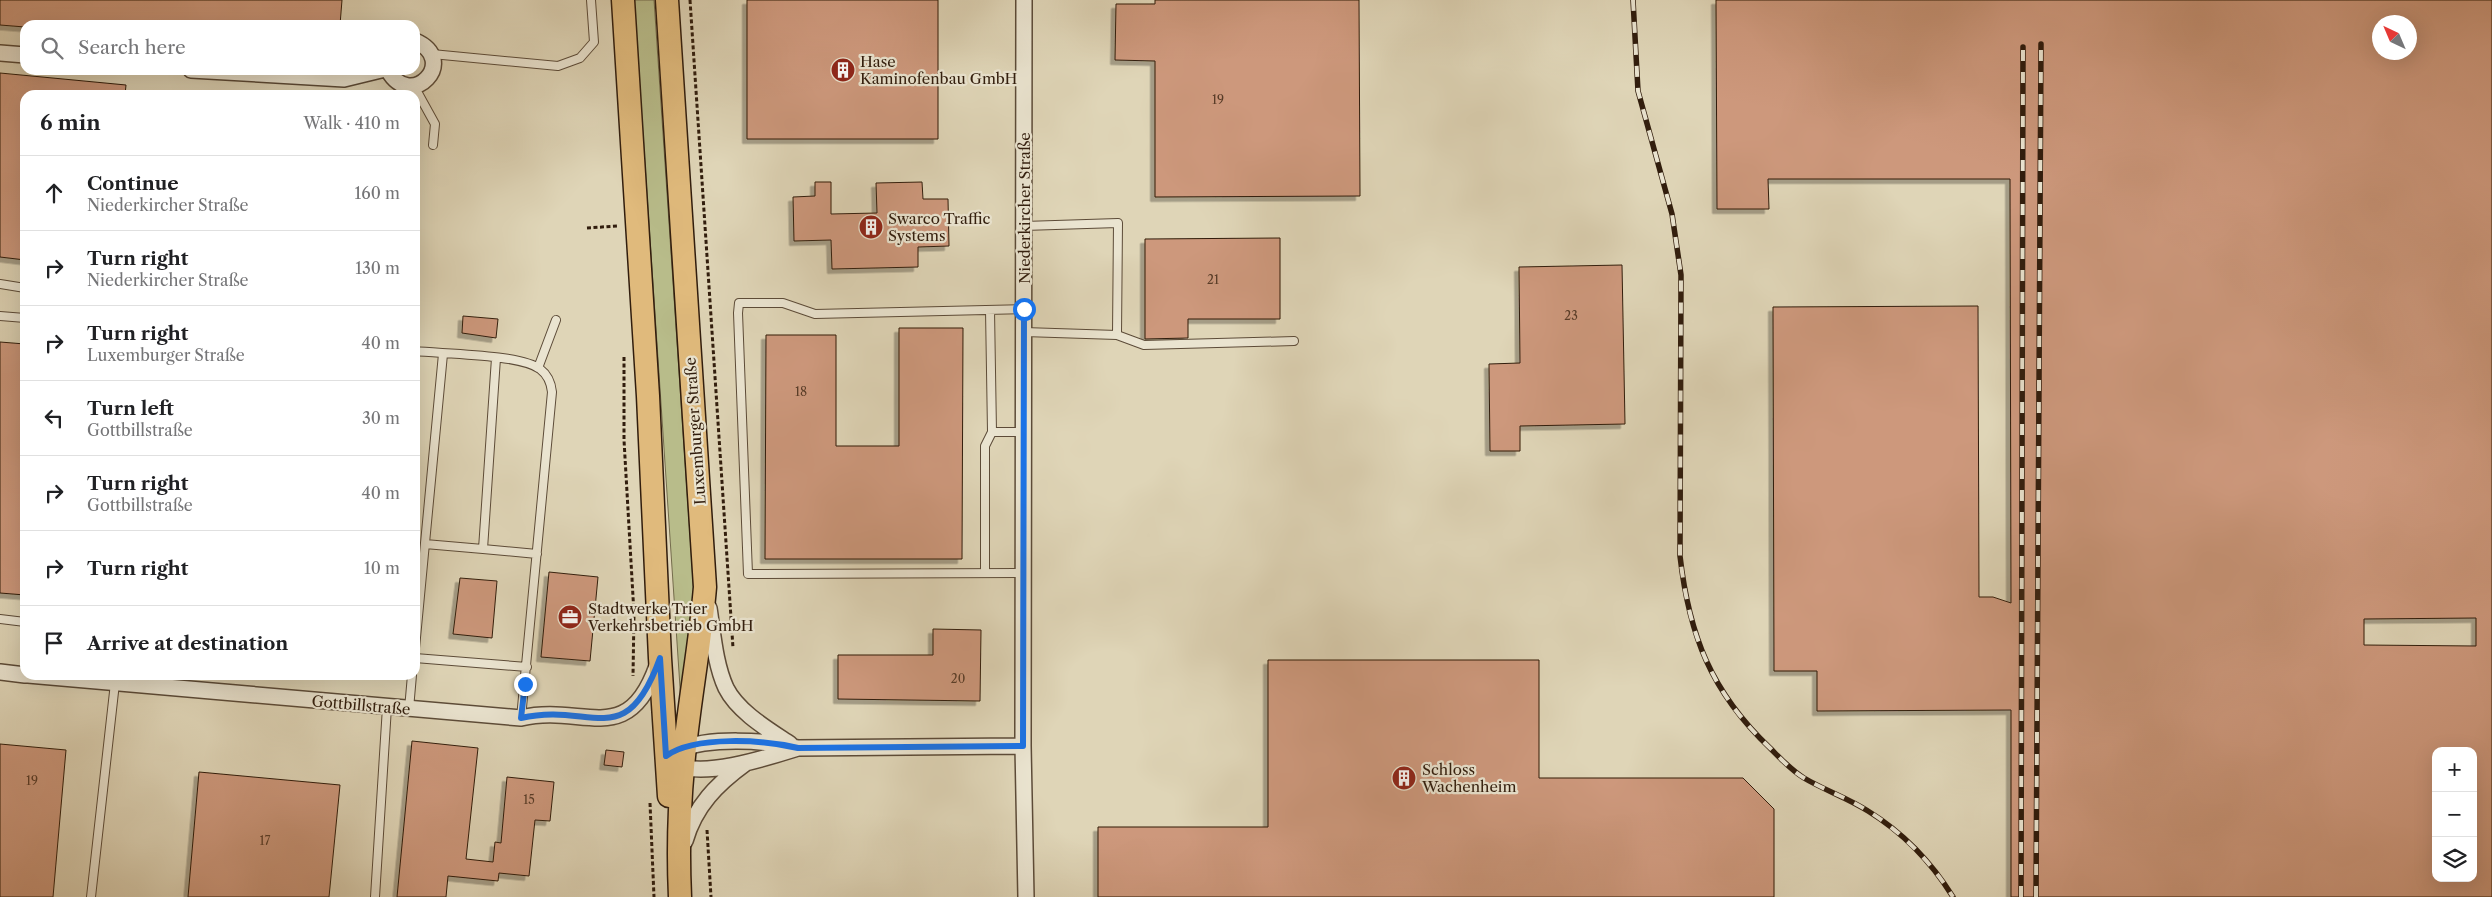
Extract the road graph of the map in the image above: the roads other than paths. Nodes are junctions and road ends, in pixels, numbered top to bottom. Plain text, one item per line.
1 (591, 0) edge
2 (623, 0) edge
3 (667, 0) edge
4 (1024, 0) edge
5 (420, 43) edge
6 (0, 53) edge
7 (432, 54) junction
8 (20, 55) edge
9 (276, 75) edge
10 (360, 75) edge
11 (391, 75) edge
12 (414, 86) junction
13 (416, 90) edge
14 (420, 97) edge
15 (433, 145) dead end
16 (1024, 226) junction
17 (0, 284) edge
18 (20, 287) edge
19 (1024, 309) junction
20 (990, 310) junction
21 (0, 316) edge
22 (20, 318) edge
23 (556, 320) dead end
24 (1024, 332) junction
25 (1117, 335) junction
26 (1294, 341) dead end
27 (420, 352) edge
28 (443, 354) junction
29 (496, 358) junction
30 (538, 368) junction
31 (992, 432) junction
32 (1024, 432) junction
33 (425, 544) junction
34 (483, 549) junction
35 (537, 554) junction
36 (985, 573) junction
37 (1024, 573) junction
38 (705, 588) junction
39 (420, 596) edge
40 (0, 619) edge
41 (20, 621) edge
42 (420, 658) edge
43 (660, 658) junction
44 (527, 666) junction
45 (0, 672) edge
46 (20, 674) edge
47 (82, 680) edge
48 (412, 680) edge
49 (115, 683) junction
50 (388, 707) junction
51 (409, 709) junction
52 (521, 718) junction
53 (1023, 746) junction
54 (798, 748) junction
55 (678, 757) junction
56 (747, 762) junction
57 (679, 862) junction
58 (91, 897) edge
59 (375, 897) edge
60 (680, 897) edge
61 (1026, 897) edge

1 - 7 lane
2 - 43 main road, Luxemburger Straße
3 - 38 main road, Luxemburger Straße
4 - 16 street, Niederkircher Straße
5 - 7 street
6 - 8 street
7 - 12 street
9 - 10 street
11 - 12 street
12 - 13 lane
14 - 15 lane
16 - 19 street, Niederkircher Straße
16 - 25 lane
17 - 18 lane
19 - 20 lane
19 - 24 street, Niederkircher Straße
20 - 31 lane
20 - 36 lane
21 - 22 lane
23 - 30 lane
24 - 25 lane
24 - 32 street, Niederkircher Straße
25 - 26 lane
27 - 28 lane
28 - 29 lane
28 - 33 lane
29 - 30 lane
29 - 34 lane
30 - 35 lane
31 - 32 lane
31 - 36 lane
32 - 37 street, Niederkircher Straße
33 - 34 lane
33 - 39 lane
34 - 35 lane
35 - 44 lane
36 - 37 lane
37 - 53 street, Niederkircher Straße
38 - 54 street
38 - 55 main road, Luxemburger Straße
40 - 41 lane
42 - 44 lane
43 - 52 street, Gottbillstraße
43 - 55 main road, Luxemburger Straße
44 - 52 lane
45 - 46 street, Gottbillstraße
47 - 49 street, Gottbillstraße
48 - 51 lane
49 - 50 street, Gottbillstraße
49 - 58 lane
50 - 51 street, Gottbillstraße
50 - 59 lane
51 - 52 street, Gottbillstraße
53 - 54 street
53 - 61 street, Niederkircher Straße
54 - 55 street
54 - 56 street
55 - 56 street
55 - 57 main road, Luxemburger Straße
56 - 57 street
57 - 60 main road, Luxemburger Straße

